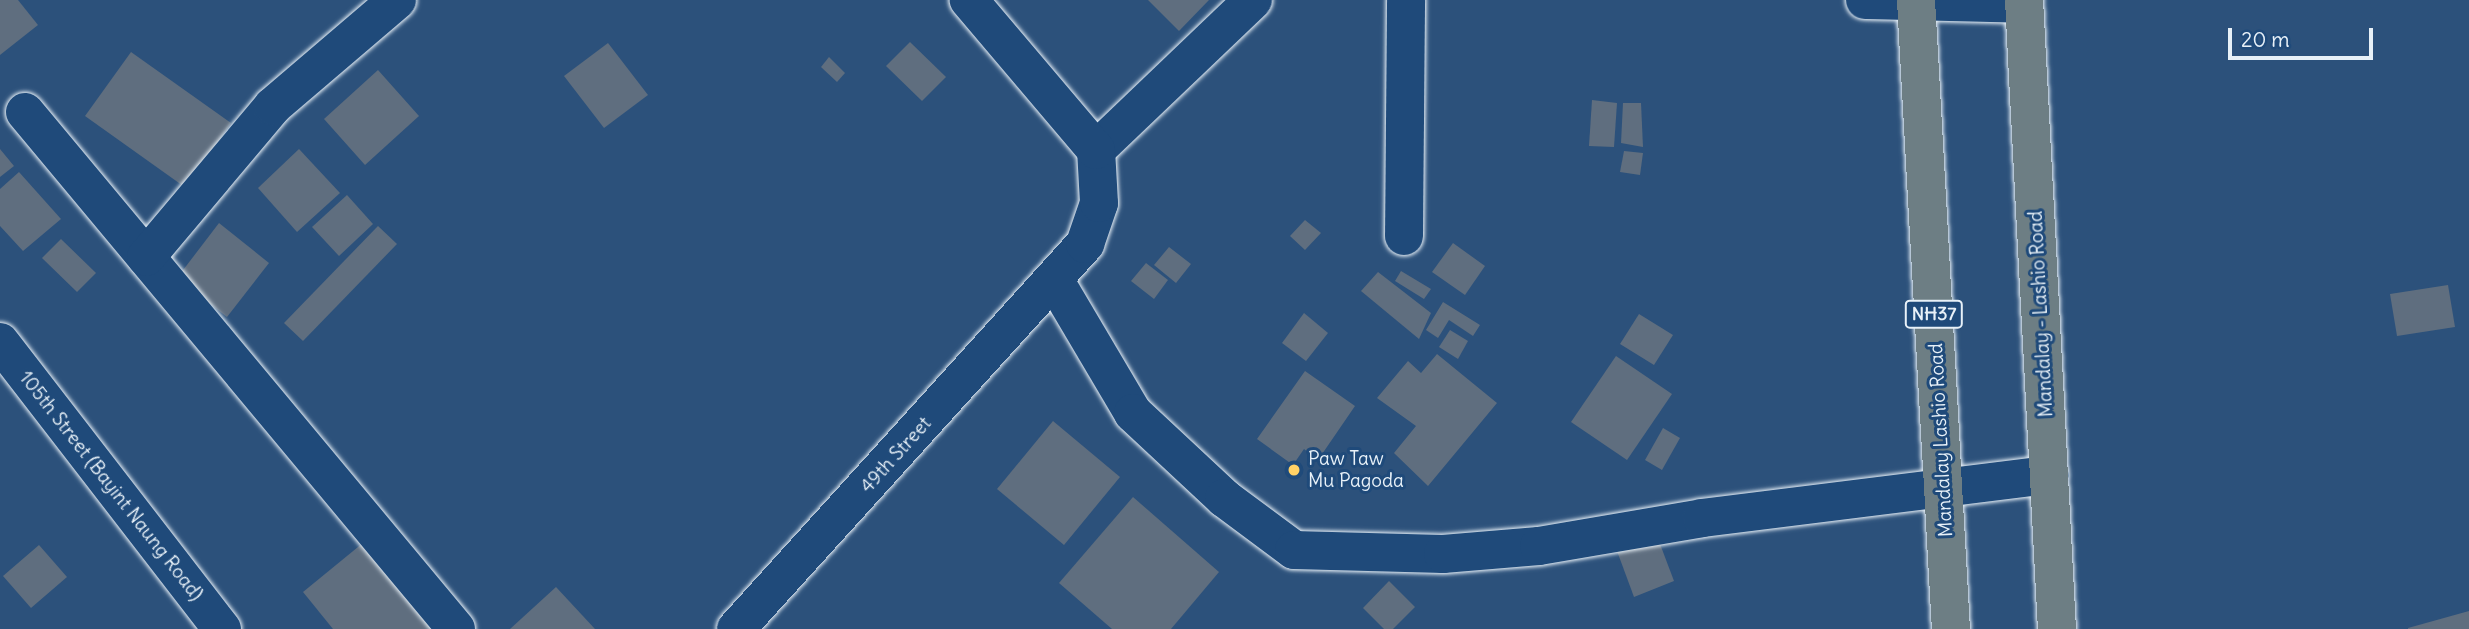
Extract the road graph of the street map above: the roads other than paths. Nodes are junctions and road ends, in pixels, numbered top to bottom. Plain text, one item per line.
1 (397, 0) edge
2 (969, 0) edge
3 (1252, 0) edge
4 (1406, 0) edge
5 (1865, 0) edge
6 (1916, 2) edge
7 (2024, 2) edge
8 (25, 112) dead end
9 (1096, 150) junction
10 (1404, 236) dead end
11 (146, 257) junction
12 (1055, 281) junction
13 (0, 342) edge
14 (2049, 475) junction
15 (1944, 488) junction
16 (222, 629) edge
17 (456, 629) edge
18 (736, 629) edge
19 (1951, 629) edge
20 (2057, 629) edge

1 - 11 street
2 - 9 street
3 - 9 street
4 - 10 street
5 - 6 street
6 - 7 street
6 - 15 highway, Mandalay Lashio Road / NH37
7 - 14 highway, Mandalay - Lashio Road
8 - 11 street
9 - 12 street, 49th Street
11 - 17 street
12 - 15 street
12 - 18 street, 49th Street
13 - 16 street, 105th Street (Bayint Naung Road)
14 - 15 street
14 - 20 highway, Mandalay - Lashio Road
15 - 19 highway, Mandalay Lashio Road / NH37

